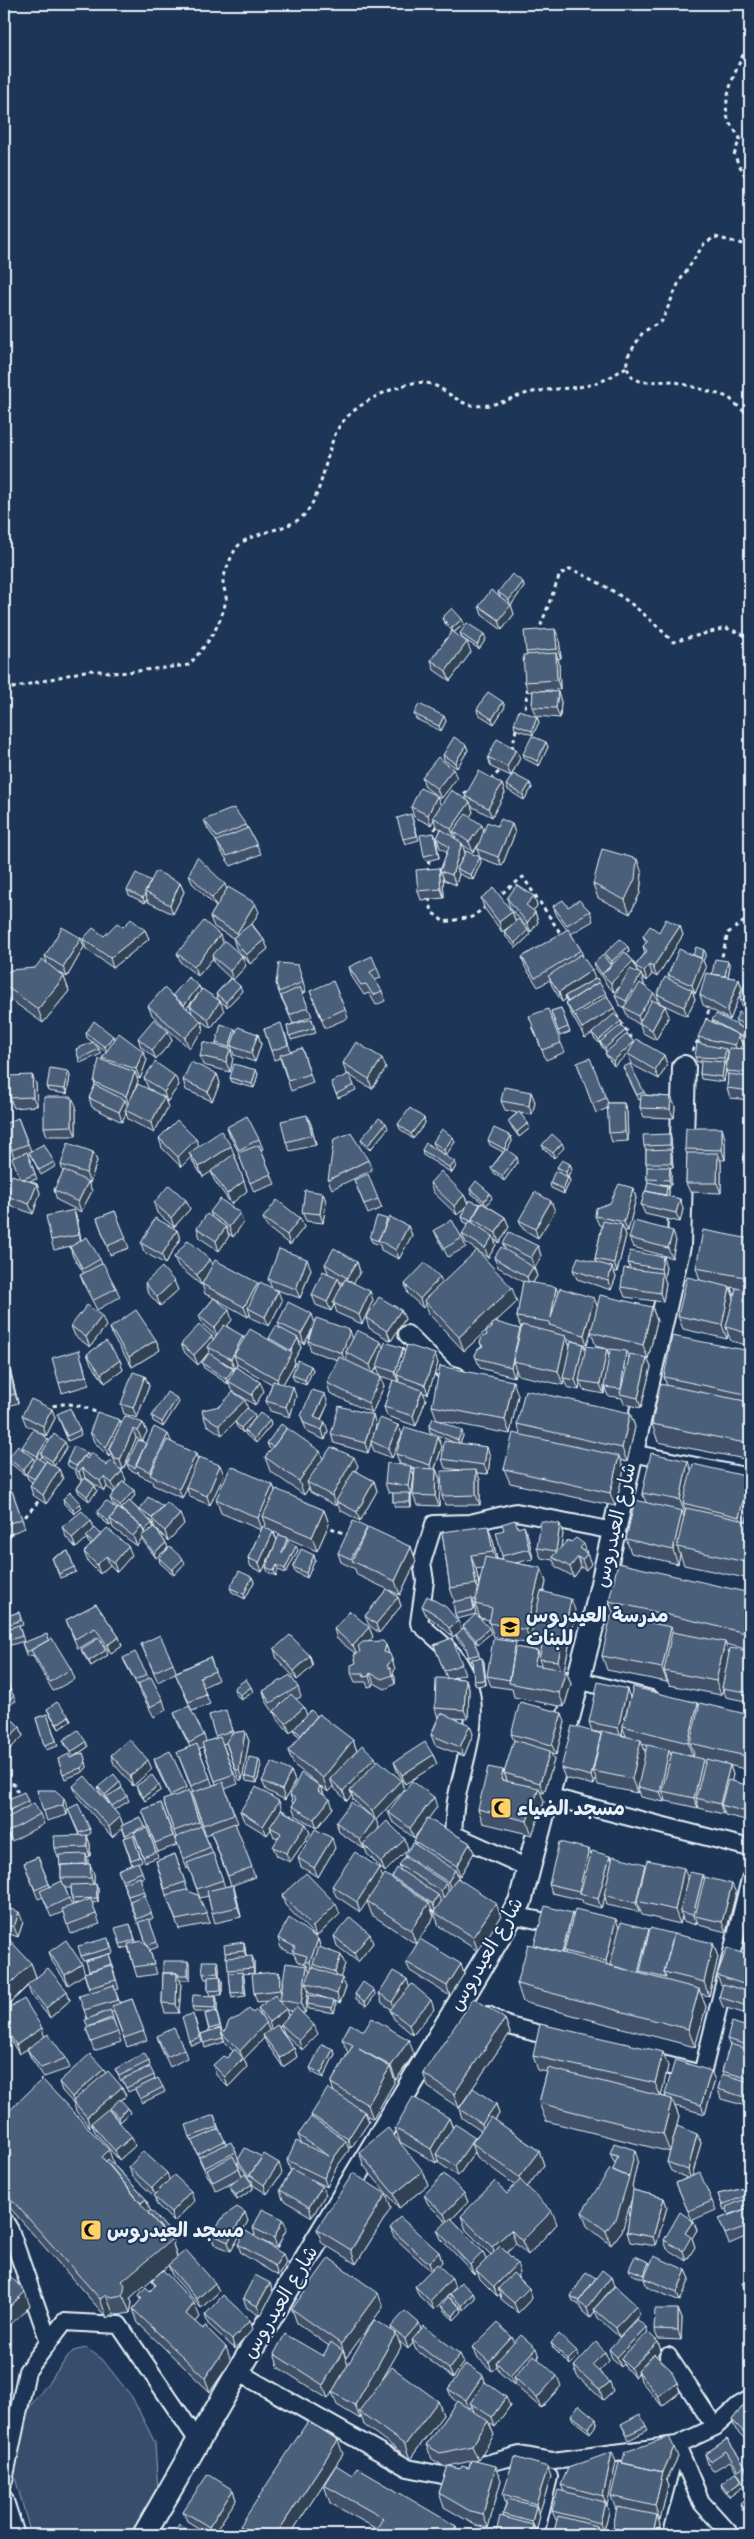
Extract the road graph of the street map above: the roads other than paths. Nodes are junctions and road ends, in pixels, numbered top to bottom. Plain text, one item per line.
1 (684, 1067) road end
2 (407, 1334) dead end
3 (475, 1381) edge
4 (632, 1453) junction
5 (750, 1477) edge
6 (614, 1531) junction
7 (578, 1680) junction
8 (664, 1702) edge
9 (547, 1796) junction
10 (750, 1848) edge
11 (528, 1868) junction
12 (750, 1880) edge
13 (512, 1914) junction
14 (578, 1928) edge
15 (711, 1956) edge
16 (730, 1960) junction
17 (460, 2001) junction
18 (576, 2043) edge
19 (634, 2057) edge
20 (4, 2220) edge
21 (49, 2342) junction
22 (668, 2356) dead end
23 (238, 2372) junction
24 (750, 2399) edge
25 (715, 2427) junction
26 (198, 2442) junction
27 (677, 2445) junction
28 (553, 2461) junction
29 (4, 2480) edge
30 (4, 2498) edge
31 (16, 2535) edge
32 (144, 2535) edge
33 (535, 2535) edge
34 (653, 2535) edge
35 (731, 2535) edge

1 - 4 street, شارع العيدروس
2 - 3 street
4 - 5 street
4 - 6 street, شارع العيدروس
6 - 7 street, شارع العيدروس
6 - 11 street
7 - 8 street
7 - 9 street, شارع العيدروس
9 - 10 street
9 - 11 street, شارع العيدروس
11 - 13 street, شارع العيدروس
12 - 16 street
13 - 14 street
13 - 17 street, شارع العيدروس
15 - 16 street
16 - 19 street
17 - 18 street
17 - 23 street, شارع العيدروس
20 - 21 street
21 - 26 street
21 - 29 street
22 - 25 street
23 - 26 street, شارع العيدروس
23 - 28 street
24 - 25 street
25 - 27 street
26 - 32 street, شارع العيدروس
27 - 28 street
27 - 34 street
27 - 35 street
28 - 33 street
30 - 31 street

